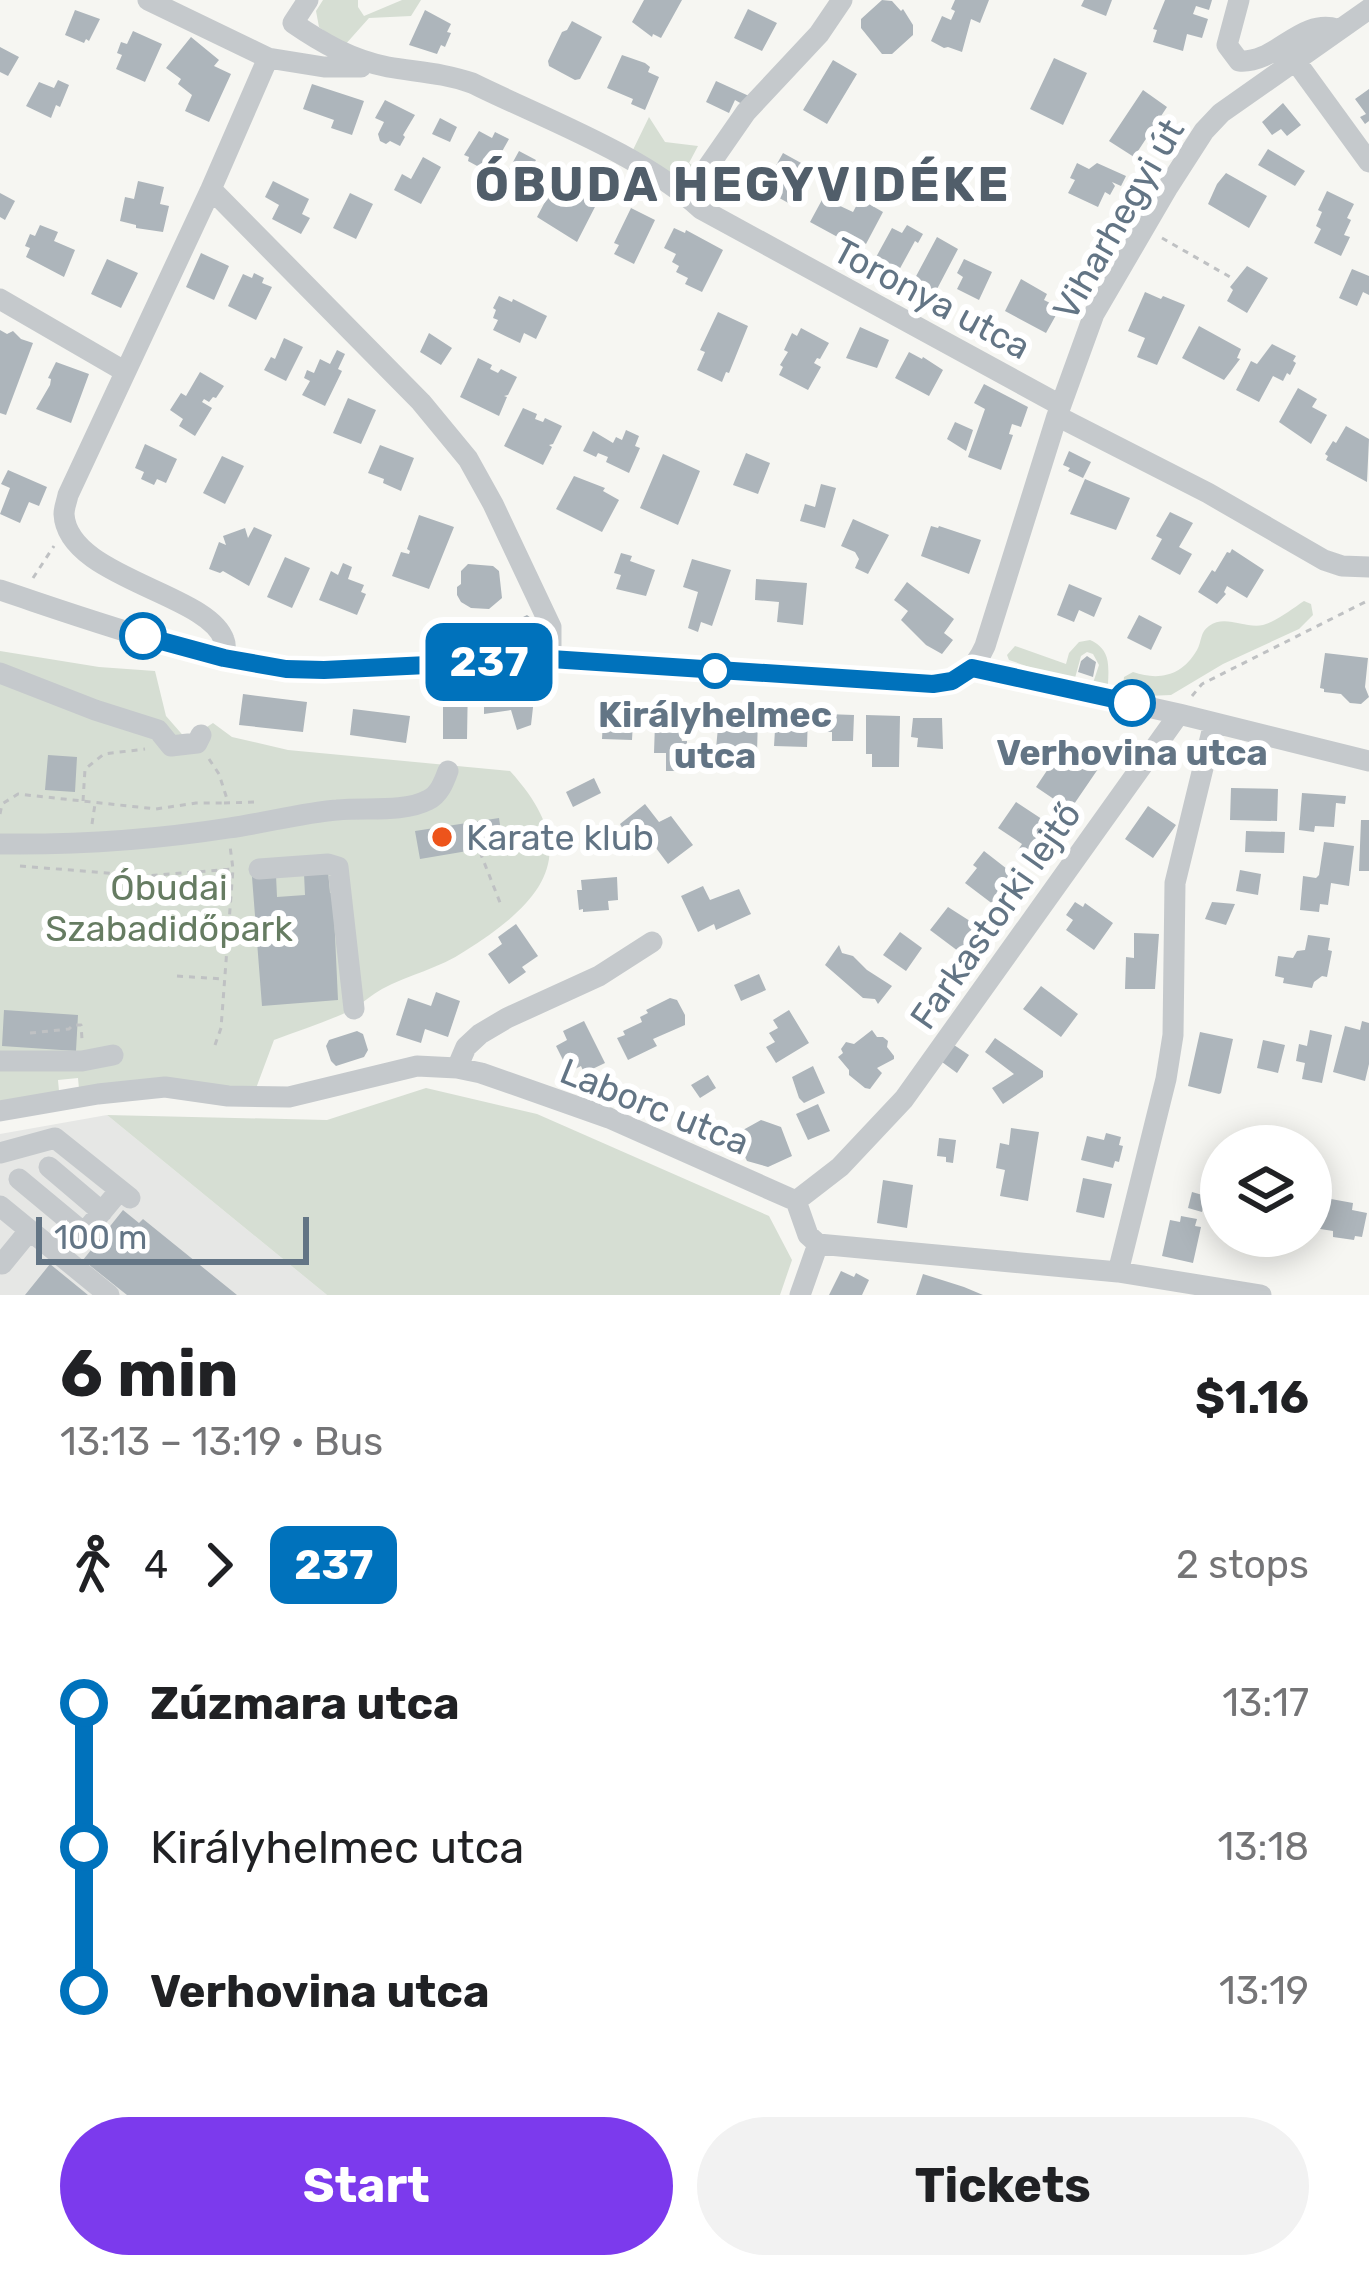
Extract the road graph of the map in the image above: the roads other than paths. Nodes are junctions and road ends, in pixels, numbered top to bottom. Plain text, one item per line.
1 (148, 0) edge
2 (308, 0) edge
3 (842, 0) edge
4 (1239, 0) edge
5 (1369, 9) edge
6 (1337, 29) junction
7 (268, 58) junction
8 (1294, 59) junction
9 (386, 66) junction
10 (1369, 162) edge
11 (211, 189) junction
12 (687, 196) junction
13 (0, 299) edge
14 (124, 371) junction
15 (1058, 411) junction
16 (1369, 567) edge
17 (11, 594) edge
18 (224, 658) junction
19 (551, 659) junction
20 (972, 668) junction
21 (0, 673) edge
22 (1179, 714) junction
23 (1214, 723) junction
24 (201, 735) dead end
25 (1369, 761) edge
26 (448, 771) dead end
27 (0, 844) edge
28 (259, 869) dead end
29 (652, 942) dead end
30 (354, 1009) dead end
31 (113, 1055) dead end
32 (0, 1061) edge
33 (457, 1069) junction
34 (0, 1111) edge
35 (0, 1154) edge
36 (49, 1167) dead end
37 (19, 1179) dead end
38 (796, 1202) junction
39 (0, 1206) edge
40 (102, 1212) junction
41 (29, 1231) junction
42 (818, 1244) junction
43 (0, 1262) edge
44 (1118, 1272) junction
45 (109, 1295) edge
46 (800, 1295) edge
47 (1261, 1295) edge

1 - 7 street, Toronya utca
2 - 9 street, Toronya utca
3 - 12 street
4 - 6 street
5 - 6 street, Viharhegyi út
6 - 8 street, Viharhegyi út
7 - 9 street, Toronya utca
7 - 11 street
8 - 10 street
8 - 15 street, Viharhegyi út
9 - 12 street, Toronya utca
11 - 14 street
11 - 19 street
12 - 15 street, Toronya utca
13 - 14 street
14 - 18 street
15 - 16 street, Toronya utca
15 - 20 street, Viharhegyi út
17 - 18 street
18 - 19 street
19 - 20 street
20 - 22 street
21 - 24 street
22 - 23 street
22 - 38 street, Farkastorki lejtő
23 - 25 street
23 - 44 street
26 - 27 street
28 - 30 street
29 - 33 street
31 - 32 street
33 - 34 street, Laborc utca
33 - 38 street, Laborc utca
35 - 40 street
36 - 40 street
37 - 40 street
38 - 42 street
39 - 41 street
41 - 43 street
41 - 45 street
42 - 44 street
42 - 46 street
44 - 47 street

